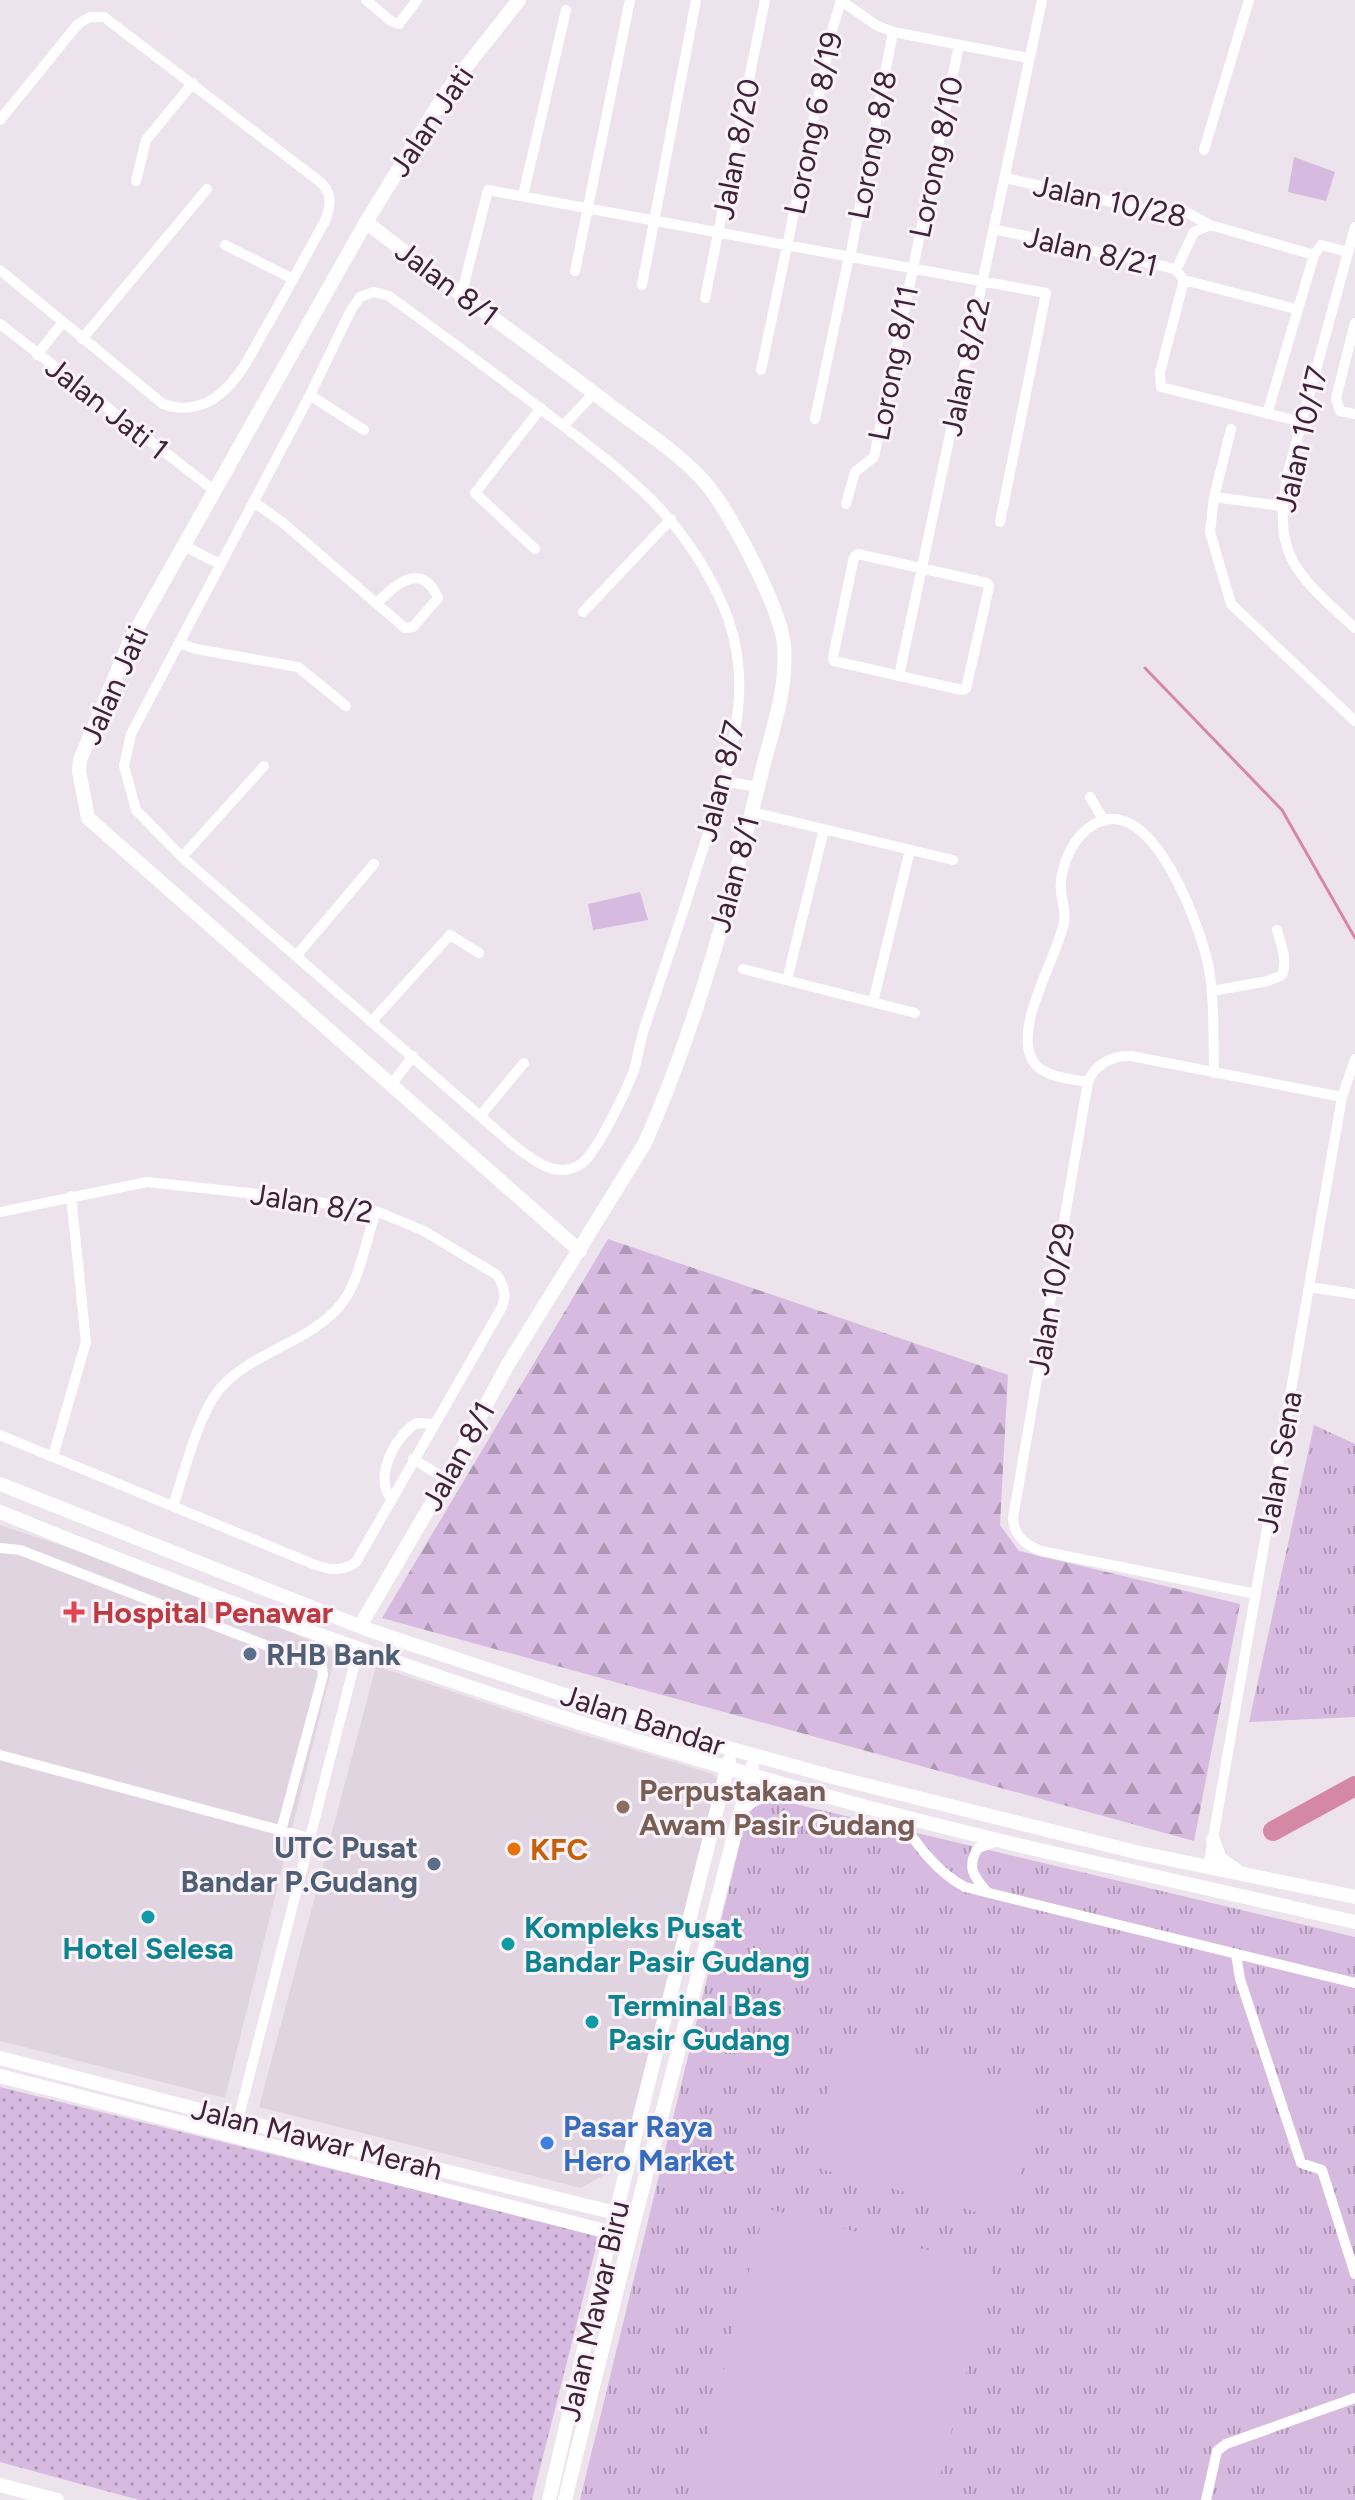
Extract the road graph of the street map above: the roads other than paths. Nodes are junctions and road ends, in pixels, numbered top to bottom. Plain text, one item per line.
1 (366, 0) edge
2 (417, 0) edge
3 (519, 0) edge
4 (630, 0) edge
5 (696, 0) edge
6 (765, 0) edge
7 (840, 0) edge
8 (1042, 0) edge
9 (1249, 0) edge
10 (566, 10) dead end
11 (893, 32) junction
12 (959, 45) junction
13 (1028, 58) junction
14 (193, 83) junction
15 (0, 120) edge
16 (1204, 150) dead end
17 (1005, 178) junction
18 (136, 181) dead end
19 (207, 189) dead end
20 (523, 196) junction
21 (587, 208) junction
22 (656, 221) junction
23 (366, 222) junction
24 (1210, 225) junction
25 (1355, 227) edge
26 (994, 229) junction
27 (719, 233) junction
28 (225, 245) dead end
29 (787, 245) junction
30 (1351, 248) edge
31 (1314, 255) junction
32 (850, 257) junction
33 (912, 268) junction
34 (0, 270) edge
35 (1176, 270) junction
36 (575, 271) dead end
37 (293, 279) junction
38 (1184, 280) junction
39 (983, 281) junction
40 (642, 285) dead end
41 (461, 296) junction
42 (705, 298) dead end
43 (1296, 309) junction
44 (62, 323) junction
45 (1355, 323) edge
46 (0, 324) edge
47 (82, 339) junction
48 (37, 355) junction
49 (761, 370) dead end
50 (594, 393) junction
51 (310, 395) junction
52 (541, 408) junction
53 (1267, 414) junction
54 (1355, 414) edge
55 (815, 419) dead end
56 (1302, 422) junction
57 (563, 426) junction
58 (1231, 429) dead end
59 (364, 430) dead end
60 (216, 492) junction
61 (1214, 497) junction
62 (254, 502) junction
63 (846, 504) dead end
64 (1281, 506) junction
65 (671, 519) junction
66 (1000, 522) dead end
67 (184, 546) junction
68 (535, 549) dead end
69 (220, 564) junction
70 (922, 568) junction
71 (378, 602) junction
72 (583, 612) dead end
73 (1355, 628) edge
74 (179, 643) junction
75 (899, 676) junction
76 (346, 706) dead end
77 (1355, 721) edge
78 (264, 766) dead end
79 (723, 781) junction
80 (758, 787) junction
81 (1090, 797) dead end
82 (752, 812) junction
83 (1104, 821) junction
84 (824, 829) junction
85 (910, 850) junction
86 (182, 857) junction
87 (953, 860) dead end
88 (374, 864) dead end
89 (1277, 930) dead end
90 (479, 953) dead end
91 (297, 955) junction
92 (743, 969) dead end
93 (787, 980) junction
94 (1212, 991) junction
95 (873, 1002) junction
96 (915, 1013) dead end
97 (372, 1021) junction
98 (413, 1056) junction
99 (1355, 1059) edge
100 (524, 1063) dead end
101 (1214, 1073) junction
102 (1088, 1082) junction
103 (391, 1085) junction
104 (1342, 1097) junction
105 (480, 1116) junction
106 (71, 1196) junction
107 (376, 1211) junction
108 (0, 1212) edge
109 (580, 1251) junction
110 (1309, 1287) junction
111 (1355, 1294) edge
112 (434, 1424) junction
113 (0, 1435) edge
114 (53, 1456) junction
115 (413, 1459) junction
116 (446, 1479) junction
117 (0, 1484) edge
118 (391, 1498) junction
119 (173, 1506) junction
120 (0, 1512) edge
121 (0, 1548) edge
122 (1256, 1594) junction
123 (360, 1626) junction
124 (358, 1650) junction
125 (732, 1749) junction
126 (0, 1755) edge
127 (755, 1755) junction
128 (728, 1768) junction
129 (750, 1774) junction
130 (798, 1789) junction
131 (741, 1810) junction
132 (897, 1815) junction
133 (281, 1831) junction
134 (309, 1838) junction
135 (1006, 1840) junction
136 (1213, 1840) junction
137 (1208, 1867) junction
138 (1246, 1875) junction
139 (1163, 1878) junction
140 (988, 1893) junction
141 (1242, 1896) junction
142 (1355, 1897) edge
143 (1355, 1922) edge
144 (1236, 1954) junction
145 (1355, 1983) edge
146 (0, 2058) edge
147 (0, 2076) edge
148 (238, 2120) junction
149 (616, 2213) junction
150 (635, 2218) junction
151 (611, 2232) junction
152 (630, 2237) junction
153 (1355, 2274) edge
154 (1355, 2398) edge
155 (0, 2485) edge
156 (57, 2500) edge
157 (549, 2500) edge
158 (565, 2500) edge
159 (1206, 2500) edge

1 - 2 street
3 - 23 street, Jalan Jati
4 - 21 street
5 - 22 street
6 - 27 street, Jalan 8/20
7 - 11 street
7 - 29 street, Lorong 6 8/19
8 - 13 street, Jalan 8/22
9 - 16 street
10 - 20 street
11 - 12 street
11 - 32 street, Lorong 8/8
12 - 13 street
12 - 33 street, Lorong 8/10
13 - 17 street, Jalan 8/22
14 - 15 street
14 - 18 street
14 - 37 street
17 - 24 street, Jalan 10/28
17 - 26 street, Jalan 8/22
19 - 47 street
20 - 21 street
20 - 41 street
21 - 22 street
21 - 36 street
22 - 27 street
22 - 40 street
23 - 41 street, Jalan 8/1
23 - 60 street, Jalan Jati
24 - 31 street, Jalan 10/28
24 - 35 street
25 - 30 street, Jalan 10/17
26 - 35 street, Jalan 8/21
26 - 39 street, Jalan 8/22
27 - 29 street
27 - 42 street, Jalan 8/20
28 - 37 street
29 - 32 street
29 - 49 street, Lorong 6 8/19
30 - 31 street, Jalan 10/28
30 - 56 street, Jalan 10/17
31 - 43 street
32 - 33 street
32 - 55 street
33 - 39 street
33 - 63 street, Lorong 8/11
34 - 44 street
35 - 38 street, Jalan 8/21
37 - 47 street
38 - 43 street
38 - 53 street
39 - 66 street
39 - 70 street, Jalan 8/22
41 - 50 street, Jalan 8/1
43 - 53 street
44 - 47 street
44 - 48 street
45 - 54 street
46 - 48 street, Jalan Jati 1
48 - 60 street, Jalan Jati 1
50 - 57 street
50 - 80 street, Jalan 8/1
51 - 52 street, Jalan 8/7
51 - 59 street
51 - 62 street, Jalan 8/7
52 - 57 street, Jalan 8/7
52 - 68 street
53 - 56 street
56 - 64 street, Jalan 10/17
57 - 65 street, Jalan 8/7
58 - 61 street
60 - 67 street, Jalan Jati
61 - 64 street
61 - 77 street
62 - 69 street, Jalan 8/7
62 - 71 street
64 - 73 street, Jalan 10/17
65 - 72 street
65 - 79 street, Jalan 8/7
67 - 69 street
67 - 103 street, Jalan Jati
69 - 74 street, Jalan 8/7
70 - 75 street, Jalan 8/22
70 - 75 street
70 - 75 street
71 - 71 street
74 - 76 street
74 - 86 street, Jalan 8/7
78 - 86 street
79 - 80 street
79 - 105 street, Jalan 8/7
80 - 82 street, Jalan 8/1
81 - 83 street
82 - 84 street
82 - 109 street, Jalan 8/1
83 - 94 street
83 - 102 street
84 - 85 street
84 - 93 street
85 - 87 street
85 - 95 street
86 - 91 street, Jalan 8/7
88 - 91 street
89 - 94 street
90 - 97 street
91 - 97 street, Jalan 8/7
92 - 93 street
93 - 95 street
94 - 101 street
95 - 96 street
97 - 98 street, Jalan 8/7
98 - 103 street
98 - 105 street, Jalan 8/7
99 - 104 street, Jalan Sena
100 - 105 street
101 - 102 street
101 - 104 street
102 - 122 street, Jalan 10/29
103 - 109 street, Jalan Jati
104 - 110 street, Jalan Sena
106 - 107 street, Jalan 8/2
106 - 108 street, Jalan 8/2
106 - 114 street
107 - 112 street, Jalan 8/2
107 - 119 street
109 - 116 street, Jalan 8/1
110 - 111 street
110 - 122 street, Jalan Sena
112 - 115 street, Jalan 8/2
112 - 118 street
113 - 114 street, Jalan 8/2
114 - 119 street, Jalan 8/2
115 - 116 street
115 - 118 street, Jalan 8/2
116 - 123 street, Jalan 8/1
117 - 123 street, Jalan Bandar
118 - 119 street, Jalan 8/2
120 - 124 street, Jalan Bandar
121 - 133 street
122 - 136 street, Jalan Sena
123 - 125 street, Jalan Bandar
124 - 128 street, Jalan Bandar
124 - 134 street
125 - 127 street, Jalan Bandar
125 - 128 street, Jalan Mawar Biru
126 - 133 street
127 - 129 street, Jalan Mawar Biru
127 - 137 street, Jalan Bandar
128 - 129 street, Jalan Bandar
128 - 149 street, Jalan Mawar Biru
129 - 130 street, Jalan Bandar
129 - 131 street, Jalan Mawar Biru
130 - 131 street
130 - 132 street, Jalan Bandar
131 - 150 street, Jalan Mawar Biru
132 - 135 street, Jalan Bandar
132 - 140 street
133 - 134 street
134 - 148 street
135 - 139 street, Jalan Bandar
135 - 140 street
136 - 137 street, Jalan Sena
136 - 138 street
137 - 138 street, Jalan Bandar
137 - 139 street
137 - 141 street
138 - 142 street, Jalan Bandar
139 - 141 street, Jalan Bandar
140 - 144 street
141 - 143 street, Jalan Bandar
144 - 145 street
144 - 153 street
146 - 148 street, Jalan Mawar Merah
147 - 151 street, Jalan Mawar Merah
148 - 149 street, Jalan Mawar Merah
149 - 150 street, Jalan Mawar Merah
149 - 151 street, Jalan Mawar Biru
150 - 152 street, Jalan Mawar Biru
151 - 152 street, Jalan Mawar Merah
151 - 157 street, Jalan Mawar Biru
152 - 158 street, Jalan Mawar Biru
154 - 159 street
155 - 156 street

